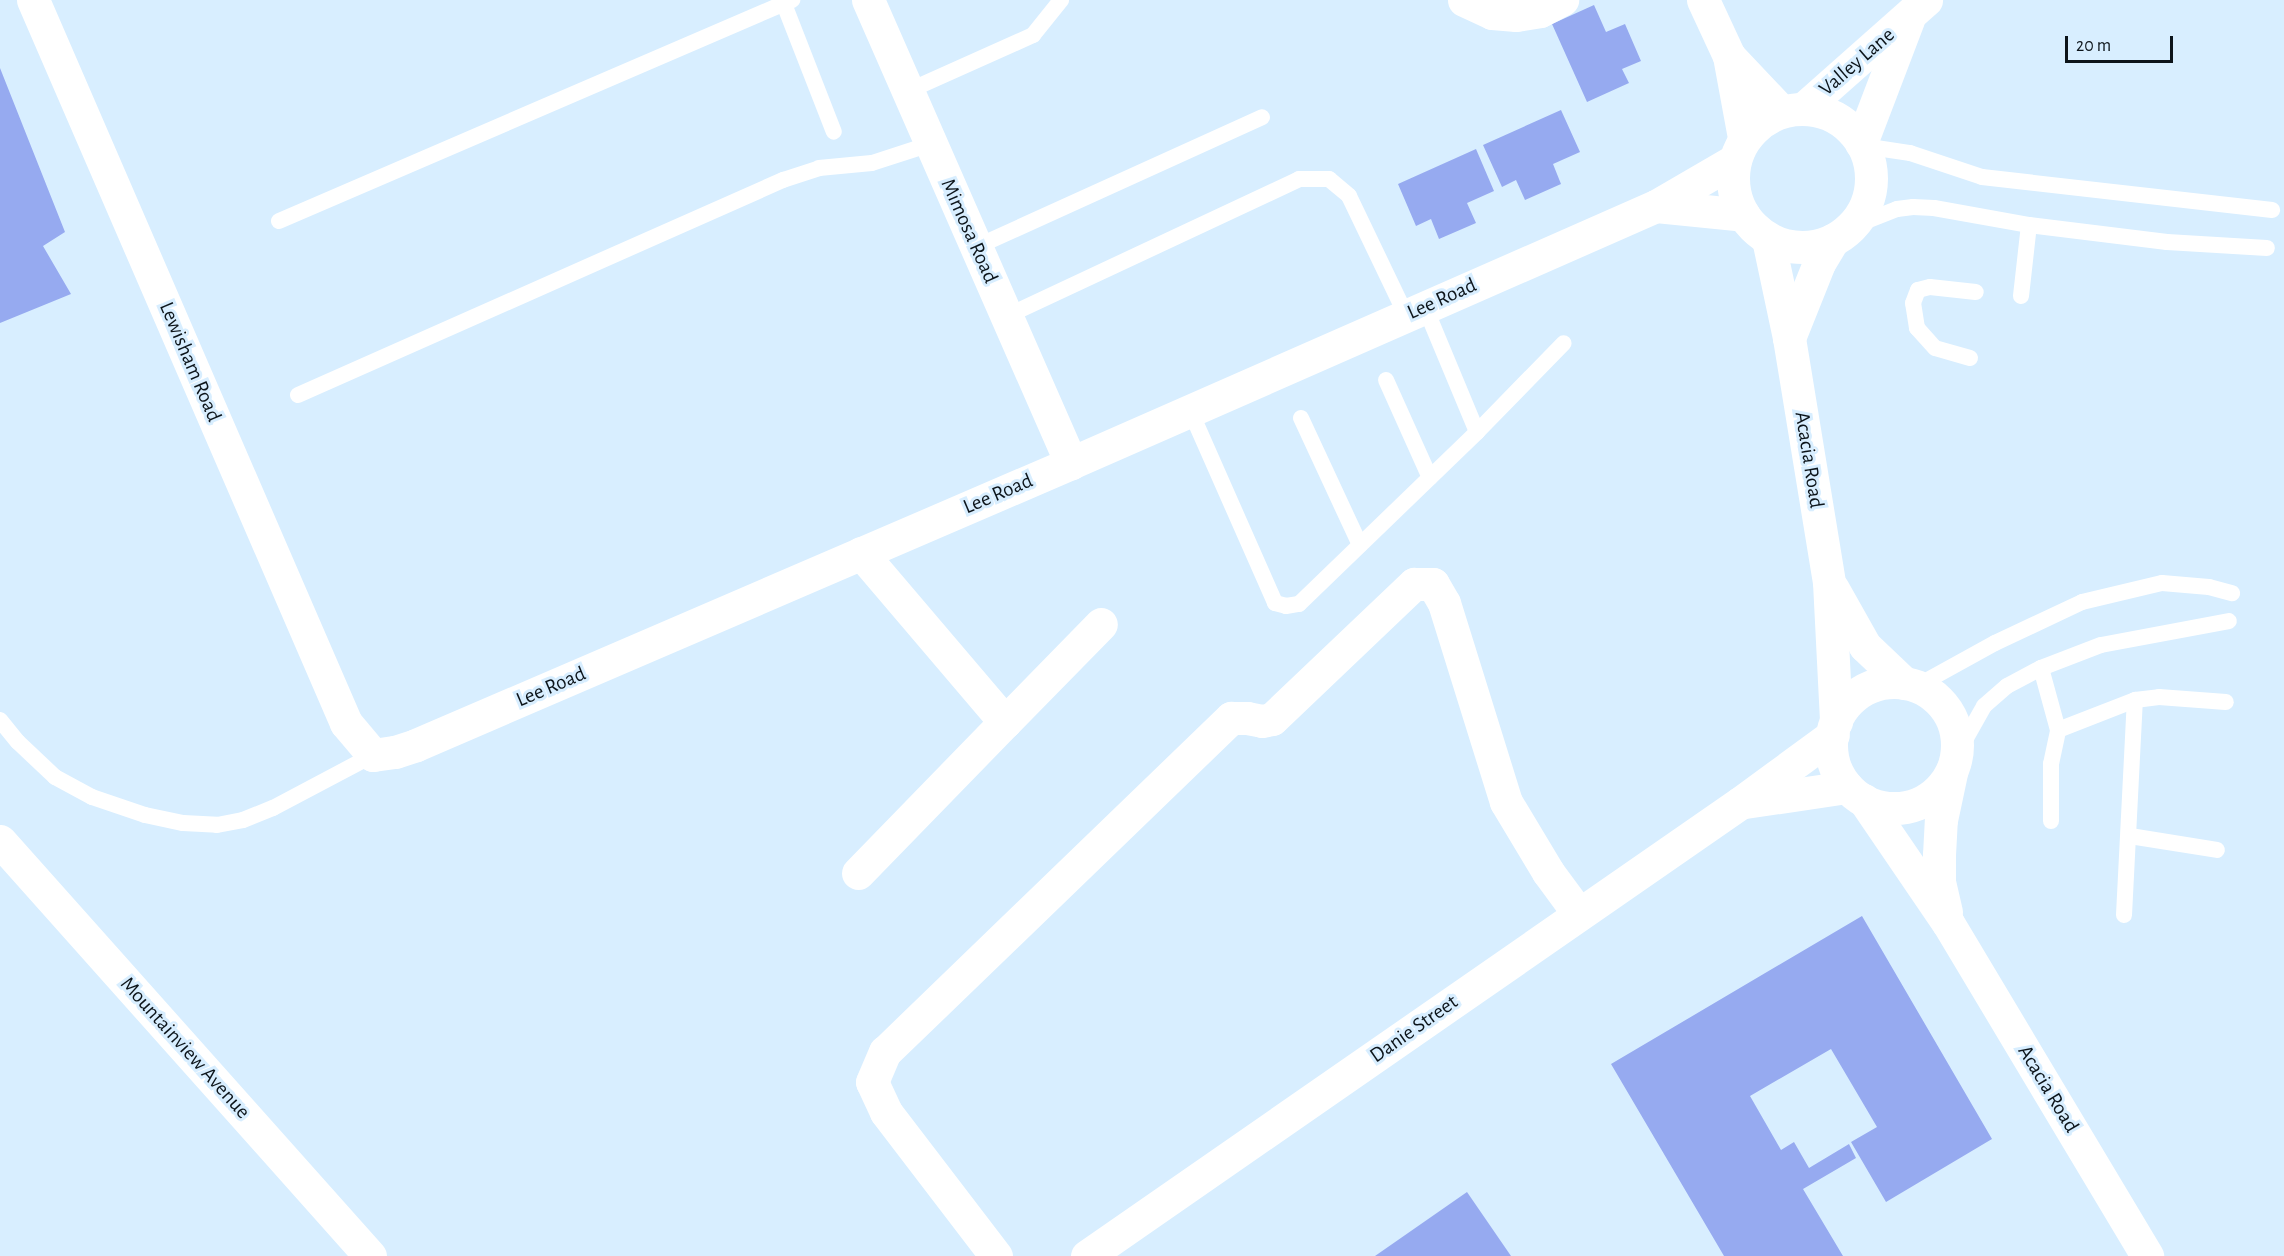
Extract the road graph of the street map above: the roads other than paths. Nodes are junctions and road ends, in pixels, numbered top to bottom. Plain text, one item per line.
1 (33, 0) edge
2 (867, 0) edge
3 (1061, 0) edge
4 (1464, 0) edge
5 (1562, 0) edge
6 (1703, 0) edge
7 (788, 2) edge
8 (1918, 8) edge
9 (1729, 56) junction
10 (908, 91) junction
11 (1793, 109) junction
12 (1262, 117) dead end
13 (834, 132) dead end
14 (931, 144) junction
15 (1862, 144) junction
16 (1739, 149) junction
17 (1656, 206) junction
18 (2272, 210) dead end
19 (1744, 215) junction
20 (279, 221) dead end
21 (2029, 225) junction
22 (1842, 233) junction
23 (1768, 238) junction
24 (976, 247) junction
25 (2267, 248) dead end
26 (1976, 292) dead end
27 (2021, 296) dead end
28 (1416, 311) junction
29 (1007, 316) junction
30 (1789, 338) junction
31 (1564, 344) dead end
32 (1970, 358) dead end
33 (1386, 380) dead end
34 (298, 395) dead end
35 (1190, 410) junction
36 (1301, 418) dead end
37 (1477, 432) junction
38 (1071, 463) junction
39 (1430, 478) junction
40 (1360, 545) junction
41 (861, 553) junction
42 (1829, 582) junction
43 (2232, 594) dead end
44 (2229, 621) dead end
45 (1101, 624) dead end
46 (2041, 668) junction
47 (1911, 684) junction
48 (2135, 700) junction
49 (2226, 702) dead end
50 (0, 720) edge
51 (1005, 722) junction
52 (1835, 729) junction
53 (2058, 730) junction
54 (373, 755) junction
55 (1954, 763) junction
56 (1856, 794) junction
57 (1740, 803) junction
58 (2051, 821) dead end
59 (2130, 836) junction
60 (0, 841) edge
61 (2217, 850) dead end
62 (858, 873) dead end
63 (1579, 914) junction
64 (2124, 915) dead end
65 (1948, 923) junction
66 (370, 1256) edge
67 (996, 1256) edge
68 (1087, 1256) edge
69 (2147, 1256) edge

1 - 54 street, Lewisham Road
2 - 10 street, Mimosa Road
3 - 10 lane
4 - 5 street
6 - 9 street
7 - 13 lane
7 - 20 lane
8 - 11 street, Valley Lane
8 - 15 street, Valley Lane
9 - 11 street
9 - 16 street
10 - 14 street, Mimosa Road
11 - 15 street
11 - 16 street
12 - 24 lane
14 - 24 street, Mimosa Road
14 - 34 lane
15 - 18 lane
15 - 22 street
16 - 17 street, Lee Road
16 - 19 street
17 - 19 street, Lee Road
17 - 28 street, Lee Road
19 - 23 street
21 - 22 lane
21 - 25 lane
21 - 27 lane
22 - 23 street
22 - 30 street
23 - 30 street, Acacia Road
24 - 29 street, Mimosa Road
26 - 32 lane
28 - 29 lane
28 - 35 street, Lee Road
28 - 37 lane
29 - 38 street, Mimosa Road
30 - 42 street, Acacia Road
31 - 37 lane
33 - 39 lane
35 - 38 street, Lee Road
35 - 40 lane
36 - 40 lane
37 - 39 lane
38 - 41 street, Lee Road
39 - 40 lane
41 - 51 street
41 - 54 street, Lee Road
42 - 47 street, Acacia Road
42 - 52 street, Acacia Road
43 - 47 lane
44 - 46 lane
45 - 51 street
46 - 53 lane
46 - 55 lane
47 - 52 street
47 - 55 street
48 - 49 lane
48 - 53 lane
48 - 59 lane
50 - 54 lane
51 - 62 street
52 - 56 street
52 - 57 street, Danie Street
53 - 58 lane
55 - 56 street
55 - 65 street, Acacia Road
56 - 57 street, Danie Street
56 - 65 street, Acacia Road
57 - 63 street, Danie Street
59 - 61 lane
59 - 64 lane
60 - 66 street, Mountainview Avenue
63 - 67 street
63 - 68 street, Danie Street
65 - 69 street, Acacia Road

